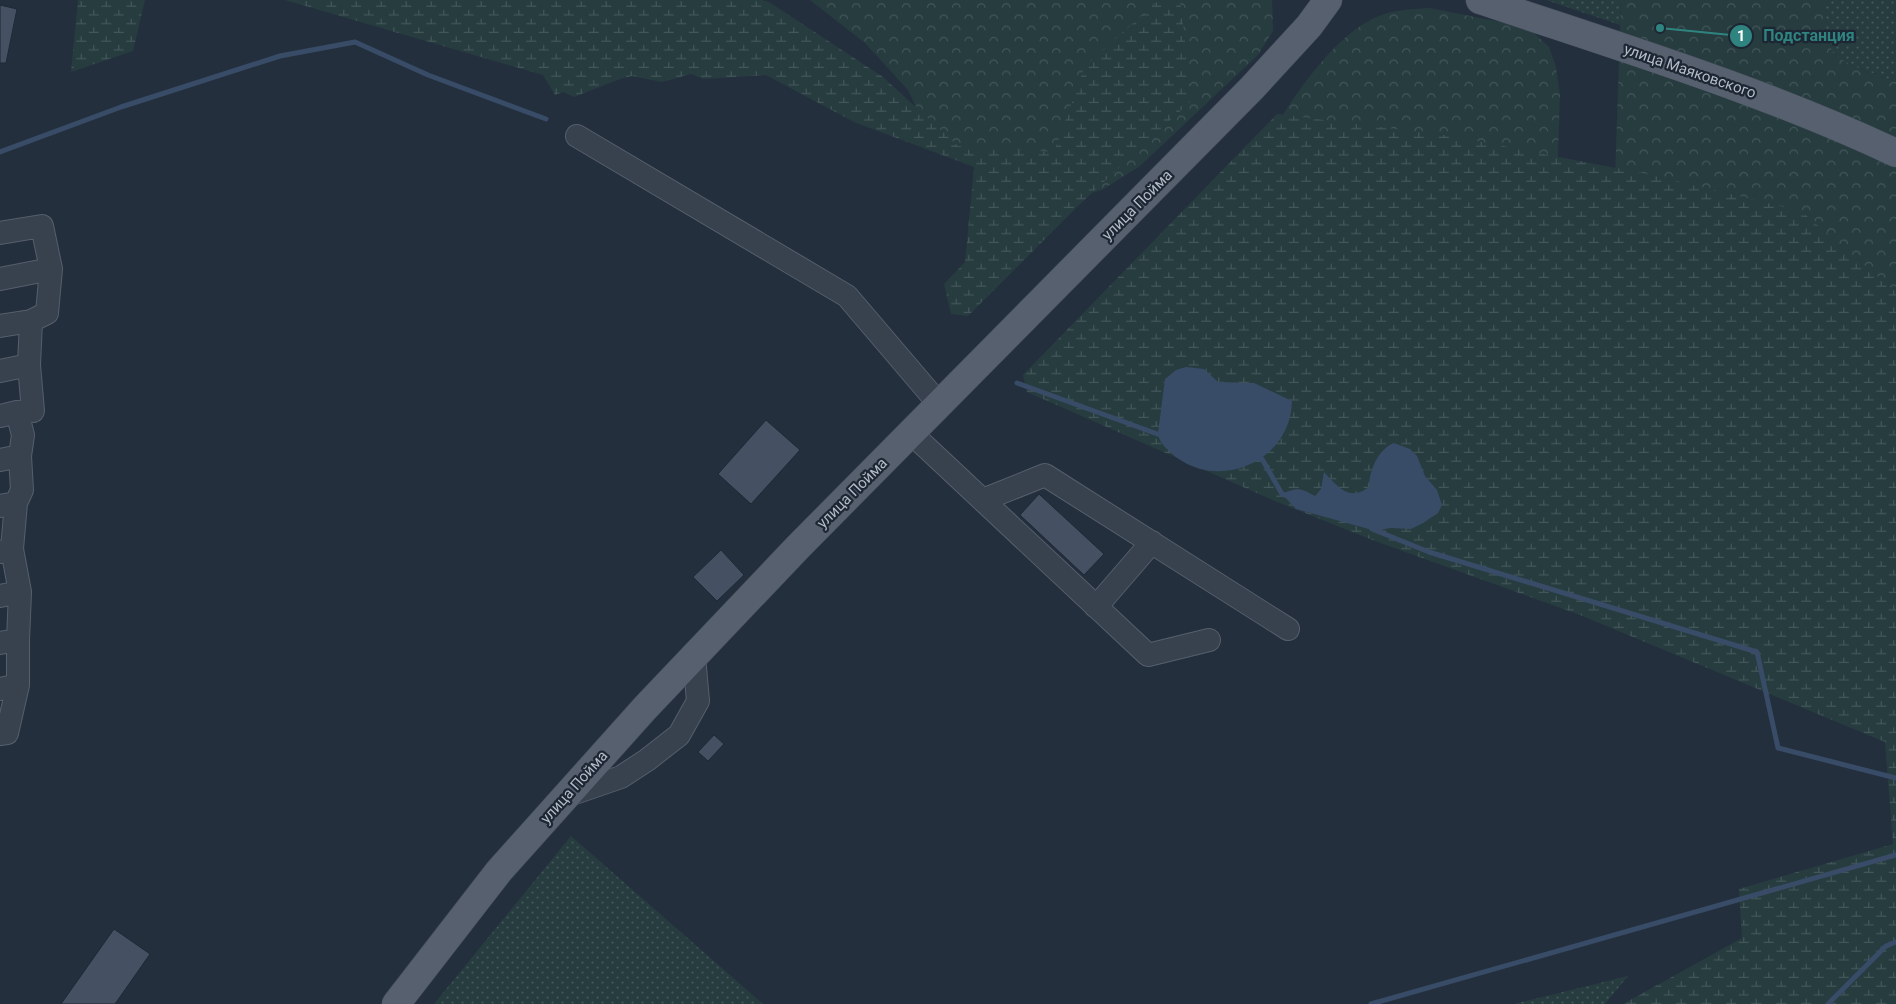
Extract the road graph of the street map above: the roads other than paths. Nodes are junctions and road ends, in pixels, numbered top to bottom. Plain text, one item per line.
1 (1328, 0) edge
2 (1480, 0) edge
3 (578, 136) dead end
4 (1896, 153) edge
5 (0, 233) edge
6 (51, 269) junction
7 (0, 279) edge
8 (31, 321) junction
9 (0, 326) edge
10 (29, 365) junction
11 (0, 371) edge
12 (939, 404) junction
13 (9, 414) edge
14 (911, 433) junction
15 (10, 458) edge
16 (983, 500) junction
17 (8, 505) edge
18 (1152, 542) junction
19 (6, 551) edge
20 (10, 594) edge
21 (1096, 607) junction
22 (1288, 628) dead end
23 (1209, 640) dead end
24 (9, 642) edge
25 (694, 656) junction
26 (9, 687) edge
27 (2, 739) edge
28 (566, 796) junction
29 (396, 1004) edge

1 - 12 main road, улица Пойма
2 - 4 main road, улица Маяковского
3 - 12 lane
5 - 6 lane
6 - 7 lane
6 - 8 lane
8 - 9 lane
8 - 10 lane
10 - 11 lane
10 - 13 lane
12 - 14 main road, улица Пойма
13 - 15 lane
14 - 16 lane
14 - 25 main road, улица Пойма
15 - 17 lane
16 - 18 lane
16 - 21 lane
17 - 19 lane
18 - 21 lane
18 - 22 lane
19 - 20 lane
20 - 24 lane
21 - 23 lane
24 - 26 lane
25 - 28 main road, улица Пойма
25 - 28 lane
26 - 27 lane
28 - 29 main road, улица Пойма

